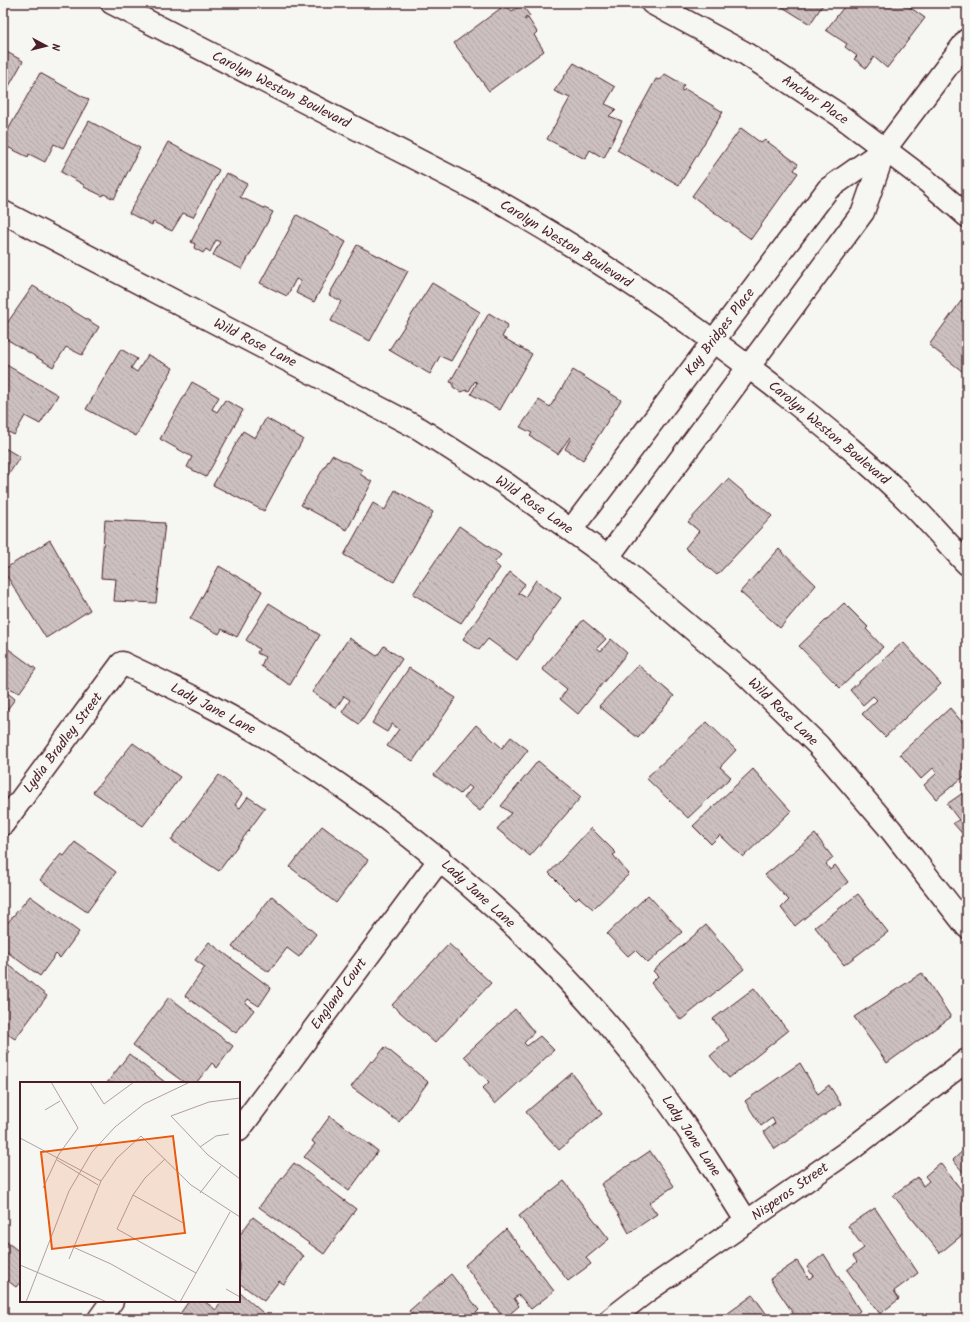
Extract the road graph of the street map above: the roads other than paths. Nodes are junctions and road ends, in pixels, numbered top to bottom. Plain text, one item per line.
1 (112, 3) edge
2 (652, 3) edge
3 (967, 40) edge
4 (885, 149) junction
5 (3, 212) edge
6 (967, 216) edge
7 (714, 341) junction
8 (750, 367) junction
9 (571, 530) junction
10 (608, 557) junction
11 (967, 564) edge
12 (122, 663) joint
13 (3, 824) edge
14 (440, 859) junction
15 (967, 927) edge
16 (967, 1060) edge
17 (240, 1129) edge
18 (747, 1222) junction
19 (111, 1302) edge
20 (99, 1319) edge
21 (611, 1319) edge

1 - 7 street, Carolyn Weston Boulevard
2 - 4 street, Anchor Place
3 - 4 street, Kay Bridges Place
4 - 6 street, Anchor Place
4 - 7 street, Kay Bridges Place
4 - 8 street, Kay Bridges Place
5 - 9 street, Wild Rose Lane
7 - 8 street, Carolyn Weston Boulevard
7 - 9 street, Kay Bridges Place
8 - 10 street, Kay Bridges Place
8 - 11 street, Carolyn Weston Boulevard
9 - 10 street, Wild Rose Lane
10 - 15 street, Wild Rose Lane
12 - 13 street, Lydia Bradley Street
12 - 14 street, Lady Jane Lane
14 - 17 street, England Court
14 - 18 street, Lady Jane Lane
16 - 18 street, Nisperos Street
18 - 21 street, Nisperos Street
19 - 20 street

